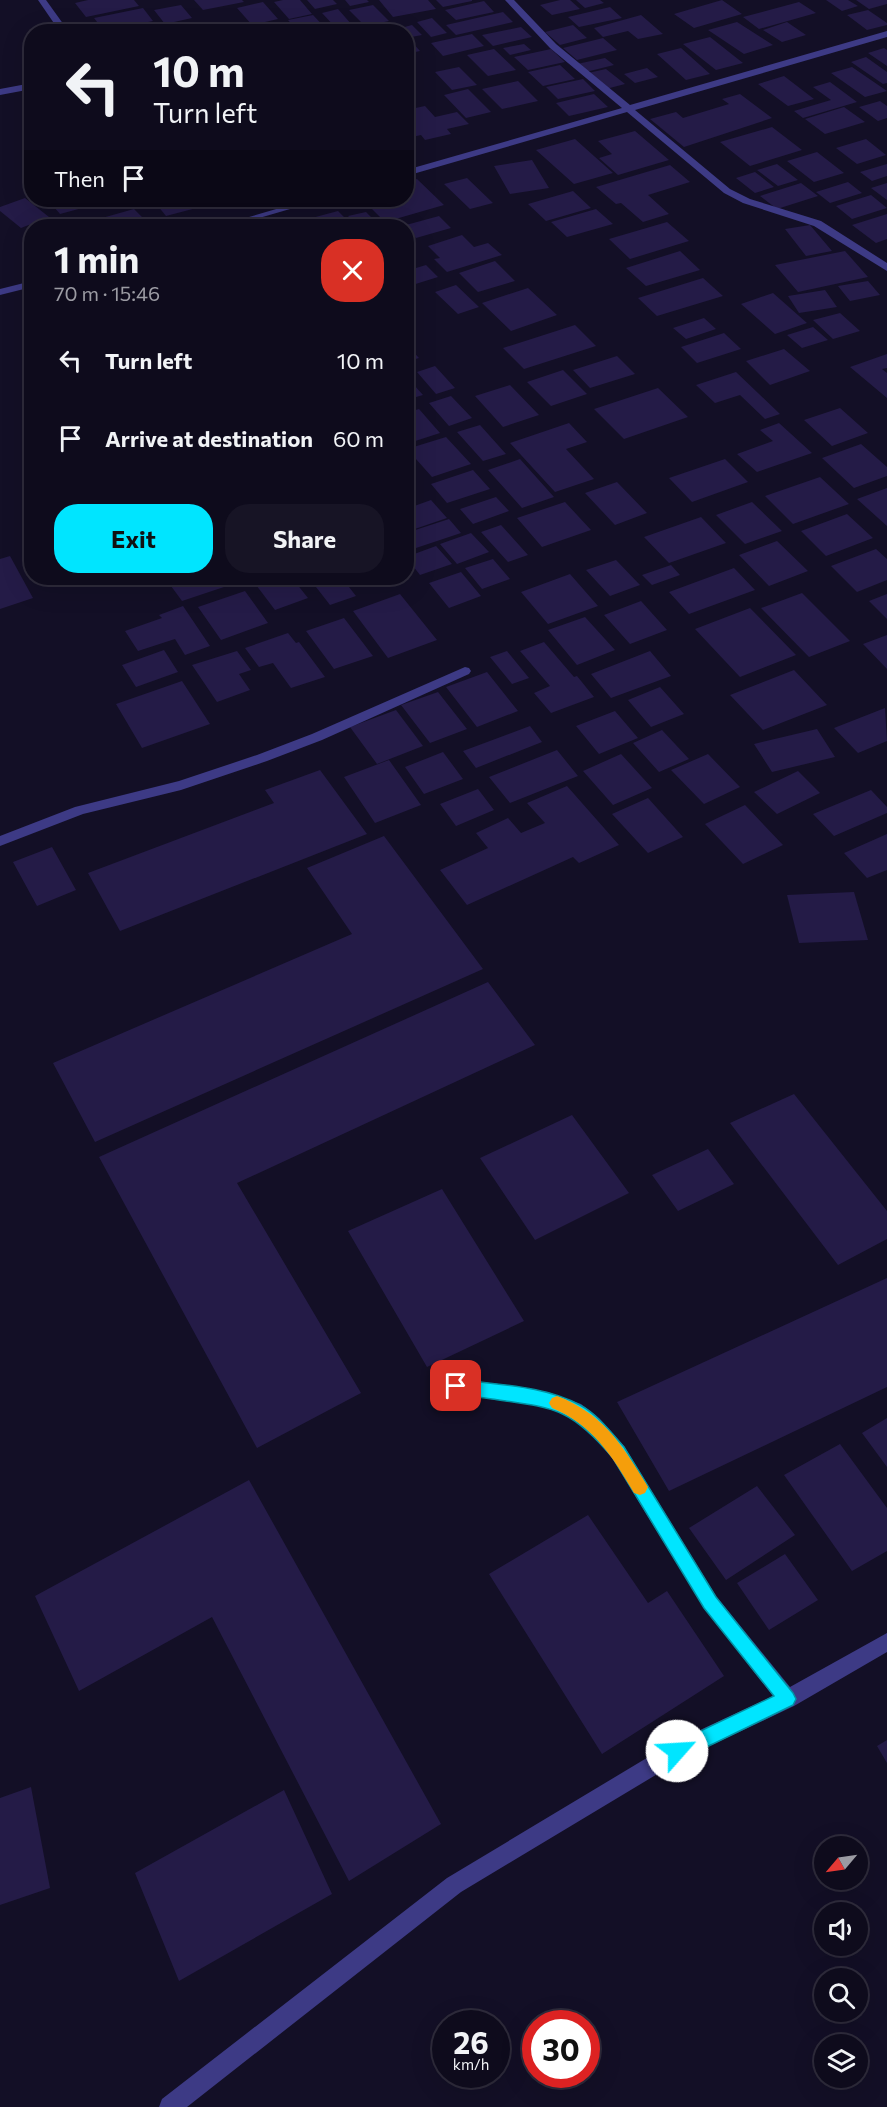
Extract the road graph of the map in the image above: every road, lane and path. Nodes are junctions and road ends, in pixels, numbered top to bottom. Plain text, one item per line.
1 (42, 0) edge
2 (509, 0) edge
3 (59, 24) edge
4 (887, 34) edge
5 (24, 88) edge
6 (0, 92) edge
7 (628, 109) junction
8 (414, 171) edge
9 (291, 207) edge
10 (248, 219) edge
11 (887, 268) edge
12 (24, 286) edge
13 (0, 292) edge
14 (465, 671) dead end
15 (0, 841) edge
16 (456, 1386) dead end
17 (887, 1642) edge
18 (787, 1699) junction
19 (170, 2107) edge

1 - 3 street
2 - 7 street
4 - 7 street
5 - 6 street
7 - 8 street
7 - 11 street
9 - 10 street
12 - 13 street
14 - 15 street
16 - 18 street
17 - 18 street
18 - 19 street

